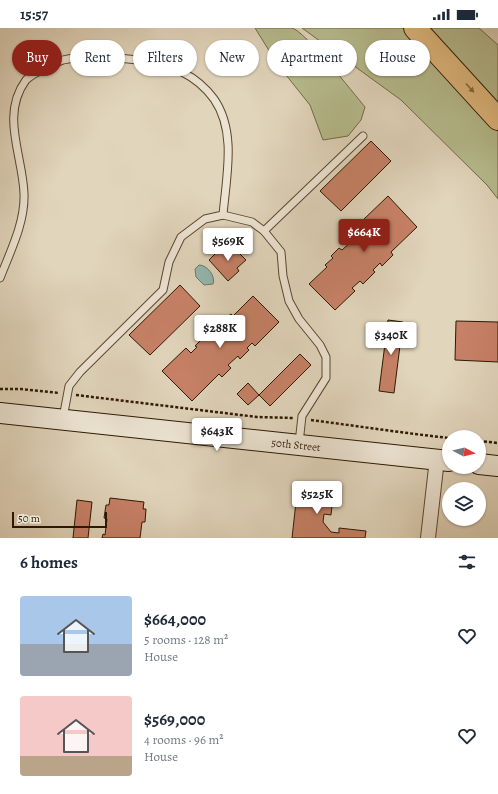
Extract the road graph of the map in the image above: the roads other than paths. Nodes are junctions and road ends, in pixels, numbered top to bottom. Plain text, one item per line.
1 (415, 28) edge
2 (498, 119) edge
3 (363, 136) dead end
4 (222, 215) junction
5 (264, 231) junction
6 (0, 278) edge
7 (0, 413) edge
8 (63, 420) junction
9 (299, 445) junction
10 (442, 460) edge
11 (442, 465) edge
12 (486, 465) edge
13 (498, 466) edge
14 (428, 538) edge

1 -> 2 highway
3 - 5 lane
4 - 5 lane
4 - 6 lane
4 - 8 lane
5 - 9 lane
7 - 8 main road, 50th Street
8 - 9 main road, 50th Street
9 - 10 main road, 50th Street
11 - 14 street
12 - 13 main road

